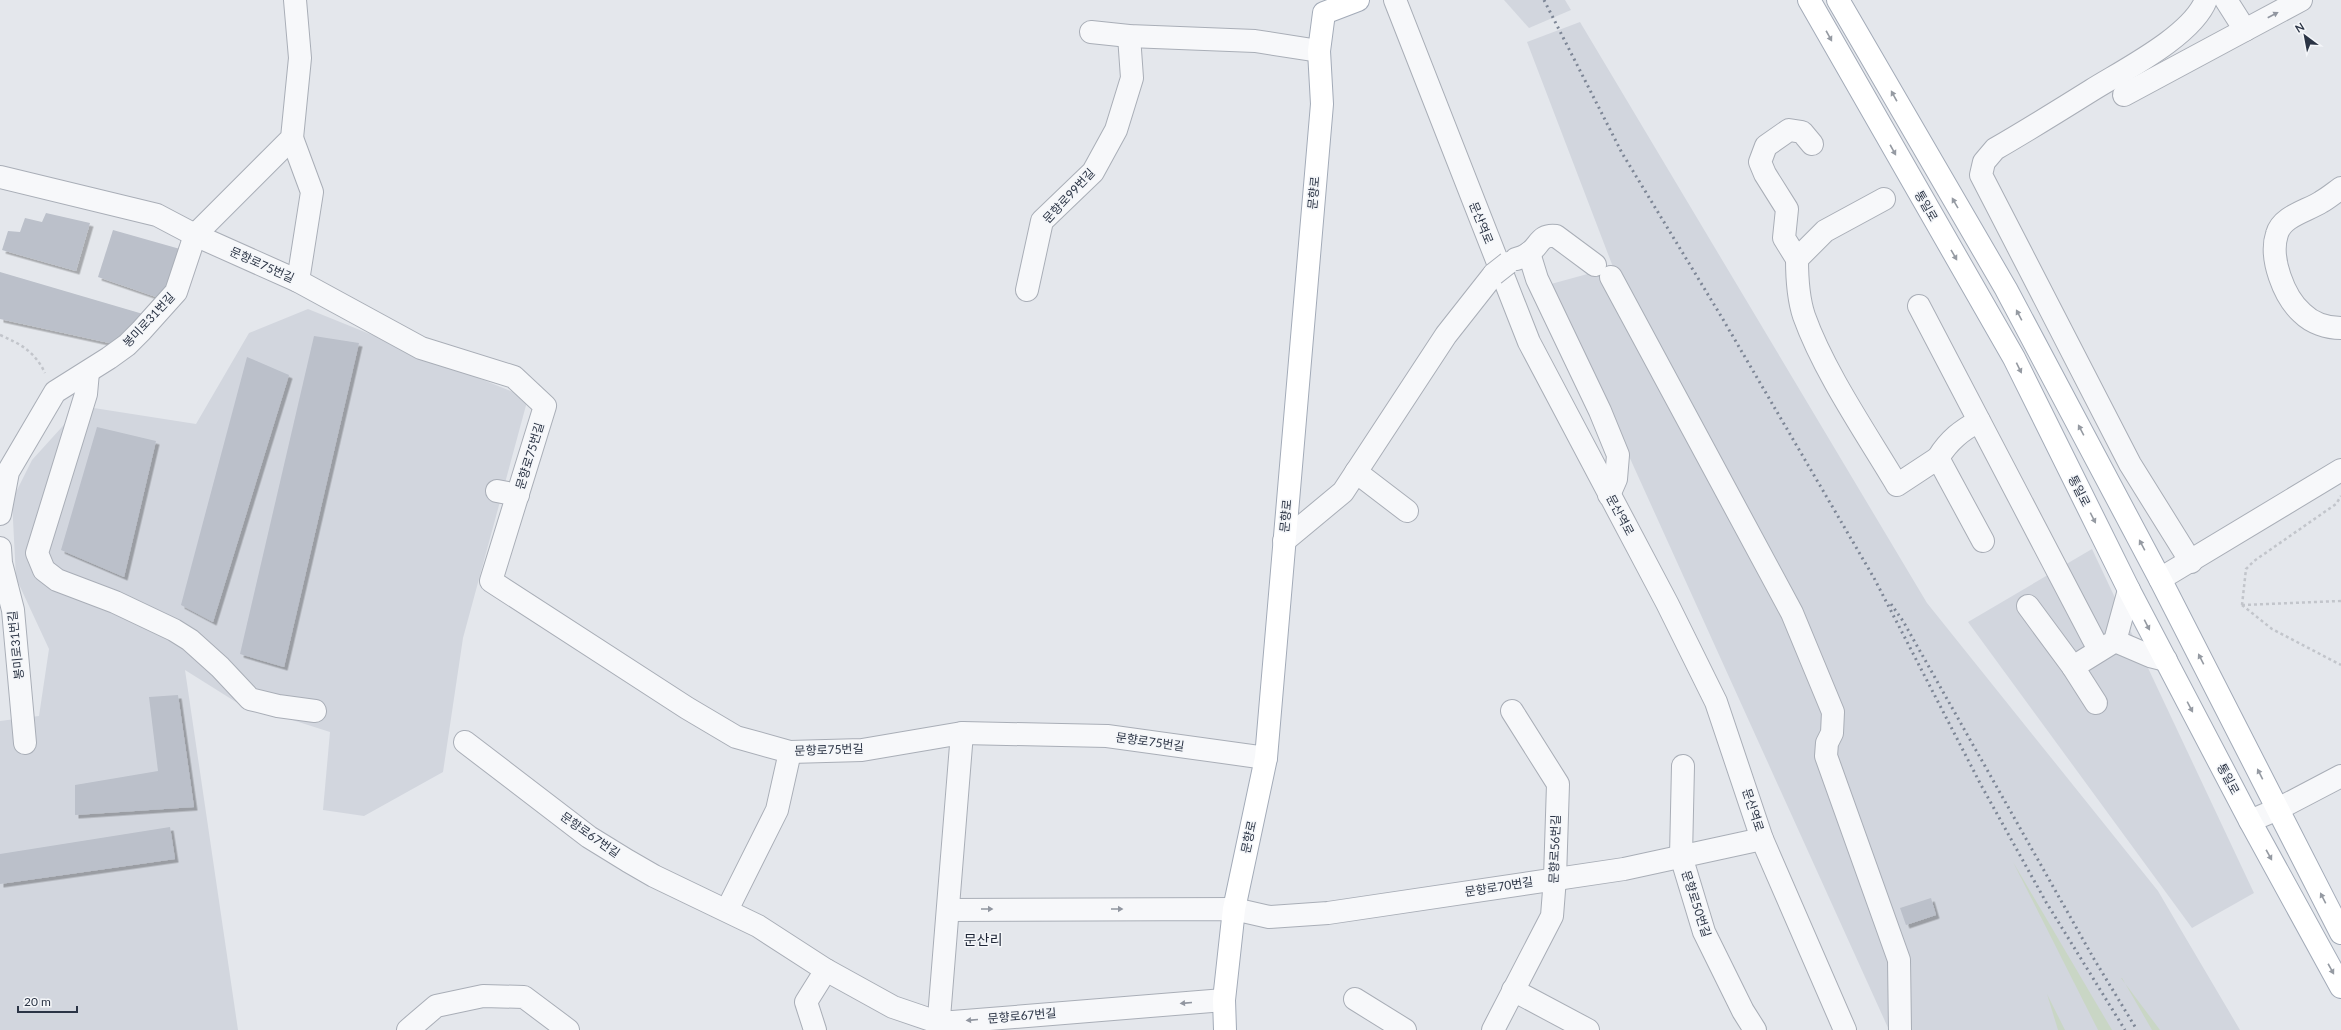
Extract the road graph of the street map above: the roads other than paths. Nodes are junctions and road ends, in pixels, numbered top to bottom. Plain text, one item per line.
1 (295, 0) edge
2 (1358, 0) edge
3 (1394, 0) edge
4 (1838, 0) edge
5 (1852, 0) edge
6 (2206, 0) edge
7 (2226, 0) edge
8 (2301, 0) edge
9 (1807, 1) edge
10 (1321, 6) edge
11 (2244, 30) junction
12 (1091, 32) dead end
13 (1129, 36) junction
14 (1860, 37) junction
15 (1319, 51) junction
16 (2124, 95) dead end
17 (292, 138) junction
18 (1812, 144) dead end
19 (0, 177) edge
20 (2341, 188) edge
21 (1884, 199) dead end
22 (196, 236) junction
23 (1529, 254) junction
24 (1797, 259) junction
25 (298, 281) junction
26 (1027, 290) dead end
27 (1920, 306) dead end
28 (2341, 328) edge
29 (88, 372) junction
30 (1979, 421) junction
31 (1938, 458) junction
32 (2341, 470) edge
33 (1356, 472) junction
34 (1609, 495) junction
35 (1407, 512) dead end
36 (0, 514) edge
37 (1284, 541) junction
38 (1982, 541) dead end
39 (0, 548) edge
40 (2190, 562) junction
41 (2160, 579) junction
42 (2129, 590) junction
43 (2028, 606) dead end
44 (2107, 645) junction
45 (2166, 660) junction
46 (2073, 667) junction
47 (2096, 703) dead end
48 (315, 711) dead end
49 (1512, 711) dead end
50 (962, 733) junction
51 (465, 742) dead end
52 (25, 743) dead end
53 (790, 752) junction
54 (1266, 758) junction
55 (1683, 766) dead end
56 (2341, 776) edge
57 (2278, 809) junction
58 (2250, 821) junction
59 (1762, 838) junction
60 (1681, 856) junction
61 (1554, 878) junction
62 (1234, 909) junction
63 (728, 910) junction
64 (948, 910) junction
65 (2341, 933) edge
66 (826, 970) junction
67 (2341, 987) edge
68 (1514, 990) junction
69 (1355, 999) dead end
70 (1224, 1000) junction
71 (939, 1026) edge
72 (408, 1030) edge
73 (568, 1030) edge
74 (815, 1030) edge
75 (1225, 1030) edge
76 (1405, 1030) edge
77 (1492, 1030) edge
78 (1588, 1030) edge
79 (1755, 1030) edge
80 (1845, 1030) edge
81 (1900, 1030) edge

1 - 17 street
2 - 10 main road
3 - 34 street, 문산역로
4 - 14 main road
5 - 14 main road
6 - 40 street
7 - 11 street
11 -> 8 street
9 -> 42 main road, 통일로
10 - 15 main road, 문향로
11 - 16 street
12 - 13 street
13 - 15 street
13 - 26 street, 문향로99번길
41 -> 14 main road
15 - 37 main road, 문향로
17 - 22 street, 봉미로31번길
17 - 25 street
18 - 24 street
19 - 22 street, 문향로75번길
20 - 28 street
21 - 24 street
22 - 25 street, 문향로75번길
22 - 29 street, 봉미로31번길
23 - 33 street
23 - 34 street
23 - 81 street
24 - 31 street
25 - 53 street, 문향로75번길
27 - 30 street
29 - 36 street, 봉미로31번길
29 - 48 street
30 - 31 street
30 - 44 street
31 - 38 street
32 - 40 street
33 - 35 street
33 - 37 street
34 - 59 street, 문산역로
37 - 54 main road, 문향로
39 - 52 street, 봉미로31번길
40 - 41 street
57 -> 41 main road
42 - 44 street
42 -> 45 main road, 통일로
43 - 46 street
44 - 45 street
44 - 46 street
45 -> 58 main road, 통일로
46 - 47 street
49 - 61 street, 문향로56번길
50 - 53 street, 문향로75번길
50 - 54 street, 문향로75번길
50 - 64 street
51 - 63 street, 문향로67번길
53 - 63 street
54 - 62 main road, 문향로
55 - 60 street, 문향로50번길
56 - 57 street
57 - 58 street
65 -> 57 main road
58 -> 67 main road, 통일로
59 - 60 street, 문향로70번길
59 - 80 street, 문산역로
60 - 61 street, 문향로70번길
60 - 79 street, 문향로50번길
61 - 62 street, 문향로70번길
61 - 68 street, 문향로56번길
64 -> 62 street, 문향로70번길
62 - 70 main road, 문향로
63 - 66 street, 문향로67번길
64 - 71 street
66 - 71 street, 문향로67번길
66 - 74 street
68 - 77 street, 문향로56번길
68 - 78 street
69 - 76 street
70 -> 71 street, 문향로67번길
70 - 75 main road, 문향로
72 - 73 street

